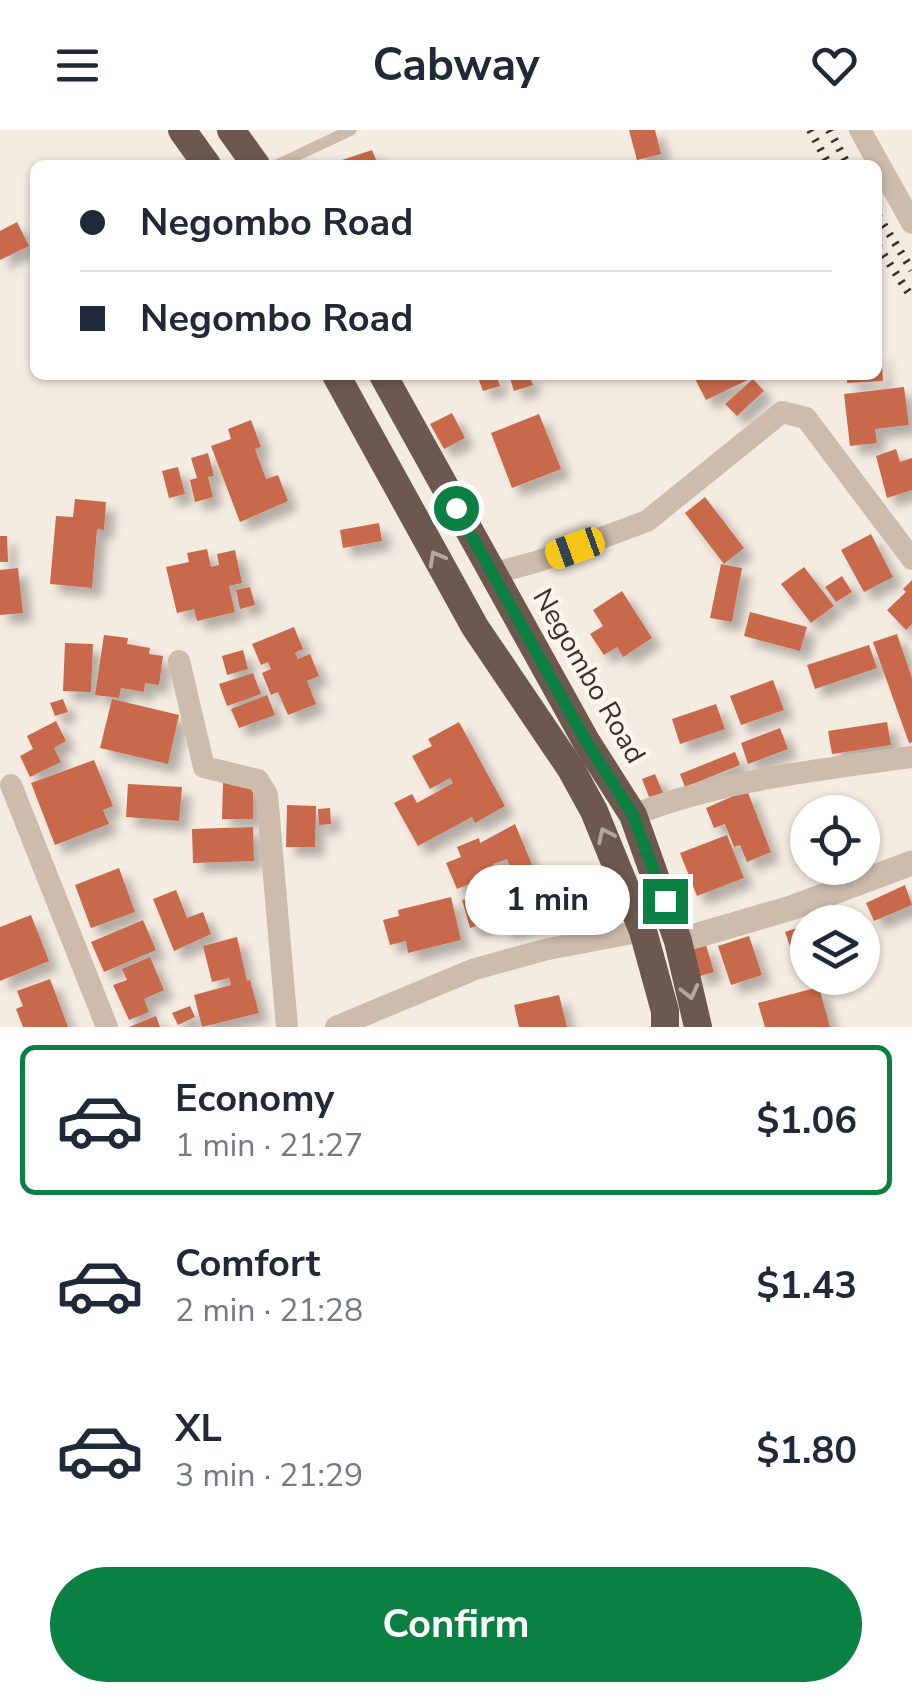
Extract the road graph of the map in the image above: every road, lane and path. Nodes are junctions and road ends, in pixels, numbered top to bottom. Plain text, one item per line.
1 (182, 130) edge
2 (230, 130) edge
3 (351, 130) edge
4 (860, 130) edge
5 (203, 160) edge
6 (252, 160) edge
7 (288, 160) edge
8 (877, 160) edge
9 (882, 169) edge
10 (912, 223) edge
11 (339, 380) edge
12 (386, 380) edge
13 (912, 559) edge
14 (492, 574) junction
15 (179, 661) dead end
16 (912, 757) edge
17 (11, 785) dead end
18 (633, 815) junction
19 (912, 863) edge
20 (643, 931) junction
21 (678, 941) junction
22 (106, 1027) edge
23 (286, 1027) edge
24 (336, 1027) edge
25 (665, 1027) edge
26 (698, 1027) edge

1 - 5 highway
2 - 6 highway
3 - 7 lane
4 - 8 street
9 - 10 street
20 -> 11 highway
12 - 14 highway, Negombo Road
13 - 14 street
14 - 18 highway, Negombo Road
15 - 23 street
16 - 18 street
17 - 22 street
18 - 21 highway, Negombo Road
19 - 21 street
20 - 24 street
20 - 25 highway
21 -> 26 highway, Negombo Road

